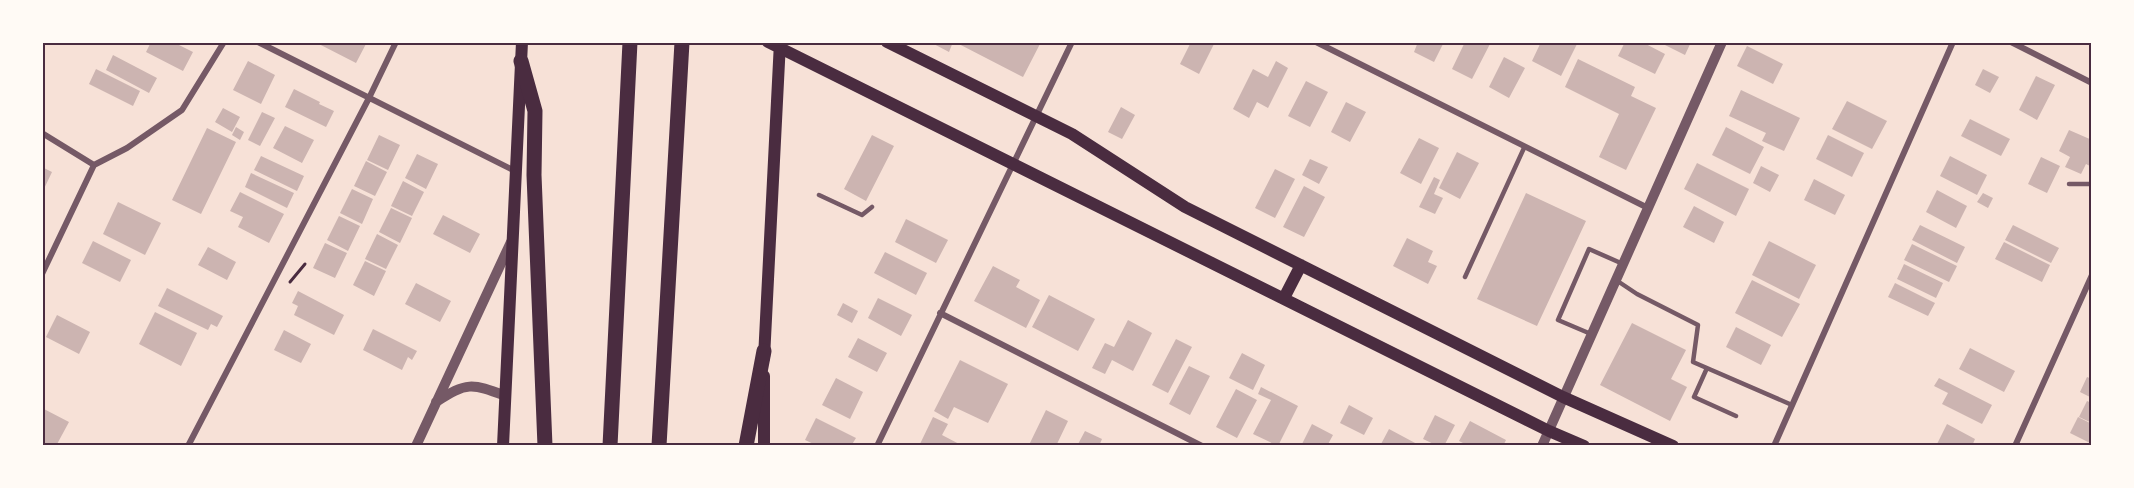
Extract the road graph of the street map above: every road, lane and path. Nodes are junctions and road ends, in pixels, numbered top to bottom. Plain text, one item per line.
1 (224, 42) edge
2 (258, 42) edge
3 (396, 42) edge
4 (522, 42) edge
5 (630, 42) edge
6 (682, 42) edge
7 (887, 42) edge
8 (1072, 42) edge
9 (1316, 42) edge
10 (1722, 42) edge
11 (1953, 42) edge
12 (2011, 42) edge
13 (776, 44) edge
14 (521, 61) junction
15 (2092, 83) edge
16 (369, 98) junction
17 (1036, 115) junction
18 (42, 133) edge
19 (1524, 148) junction
20 (1014, 163) junction
21 (94, 165) junction
22 (517, 172) junction
23 (2069, 184) dead end
24 (2092, 184) edge
25 (819, 195) dead end
26 (872, 207) dead end
27 (1648, 208) junction
28 (513, 239) junction
29 (305, 264) dead end
30 (1623, 264) junction
31 (1301, 265) junction
32 (42, 274) edge
33 (2092, 275) edge
34 (1466, 277) dead end
35 (1616, 280) junction
36 (291, 282) dead end
37 (1284, 298) junction
38 (940, 313) junction
39 (1591, 334) junction
40 (764, 351) junction
41 (1707, 368) junction
42 (506, 396) junction
43 (1563, 397) junction
44 (436, 402) junction
45 (1792, 405) junction
46 (1736, 416) dead end
47 (1548, 431) junction
48 (188, 446) edge
49 (416, 446) edge
50 (503, 446) edge
51 (545, 446) edge
52 (610, 446) edge
53 (659, 446) edge
54 (746, 446) edge
55 (764, 446) edge
56 (877, 446) edge
57 (1202, 446) edge
58 (1542, 446) edge
59 (1584, 446) edge
60 (1673, 446) edge
61 (1774, 446) edge
62 (2015, 446) edge

1 - 21 street
2 - 16 street
3 - 16 street
4 - 14 main road
5 - 52 highway
6 - 53 highway
7 - 17 main road
8 - 17 street
9 - 19 street
10 - 27 street
11 - 45 street
12 - 15 street
13 - 20 main road
13 - 40 main road
14 - 22 main road
14 - 51 highway
16 - 22 street
16 - 48 street
17 - 20 street
17 - 31 main road
18 - 21 street
19 - 27 street
19 - 34 lane
20 - 37 main road
20 - 38 street
21 - 32 street
22 - 28 main road
23 - 24 lane
25 - 26 lane
27 - 30 street
28 - 42 main road
28 - 44 street
29 - 36 path
30 - 35 street
30 - 39 lane
31 - 37 main road
31 - 43 main road
33 - 62 street
35 - 39 street
35 - 41 lane
37 - 47 main road
38 - 56 street
38 - 57 street
39 - 43 street
40 - 54 highway
40 - 55 main road
41 - 45 lane
41 - 46 lane
42 - 44 street
42 - 50 main road
43 - 47 street
43 - 60 main road
44 - 49 street
45 - 61 street
47 - 58 street
47 - 59 main road

